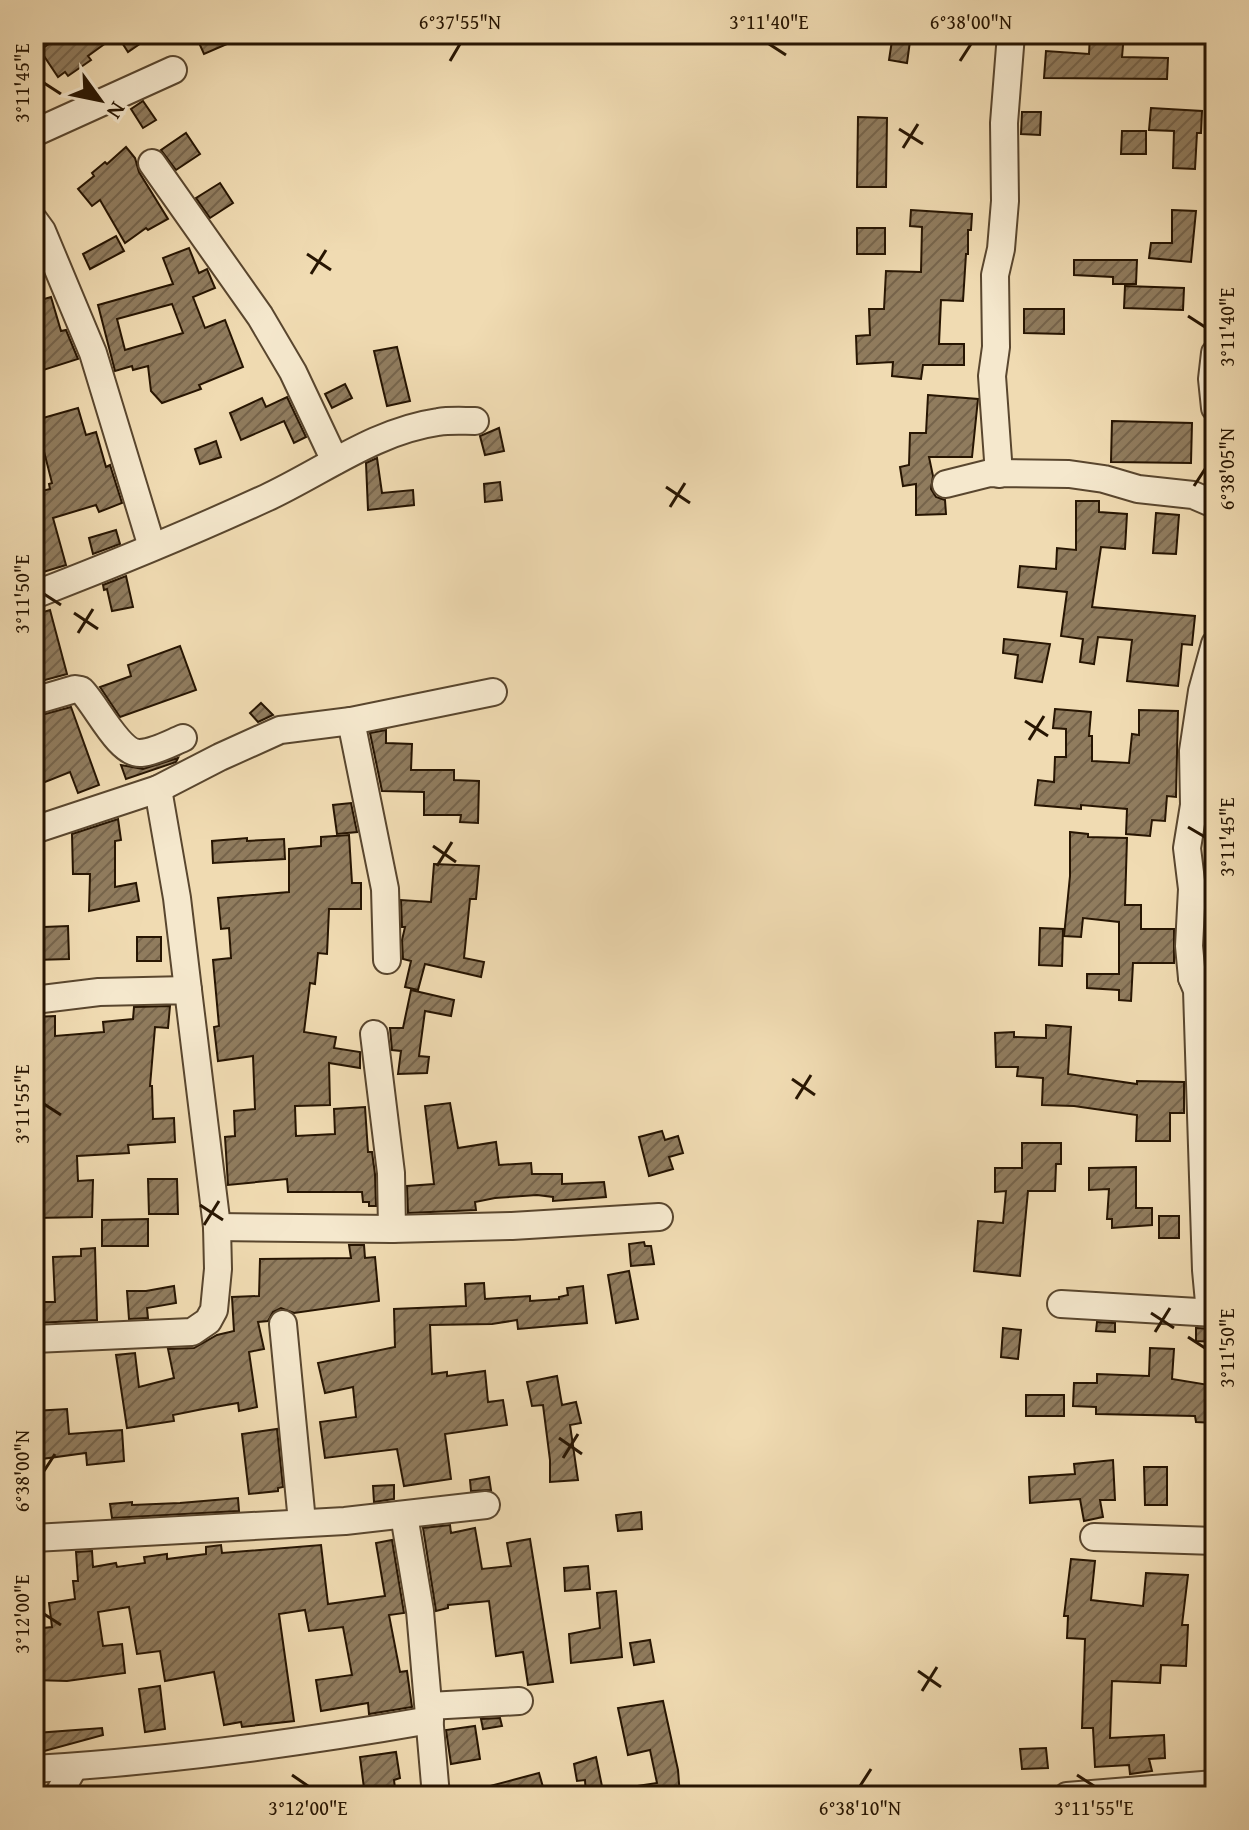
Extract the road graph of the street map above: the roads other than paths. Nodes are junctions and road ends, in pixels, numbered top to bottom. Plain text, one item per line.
1 (1011, 34) edge
2 (173, 70) dead end
3 (34, 133) edge
4 (152, 163) dead end
5 (34, 220) edge
6 (1215, 353) edge
7 (1215, 408) edge
8 (475, 421) dead end
9 (335, 461) junction
10 (999, 474) junction
11 (946, 484) dead end
12 (1215, 504) edge
13 (152, 547) junction
14 (34, 595) edge
15 (1215, 644) edge
16 (493, 692) dead end
17 (34, 701) edge
18 (351, 721) junction
19 (183, 738) dead end
20 (158, 789) junction
21 (34, 830) edge
22 (387, 960) dead end
23 (1203, 981) edge
24 (188, 990) junction
25 (34, 1000) edge
26 (374, 1034) dead end
27 (659, 1217) dead end
28 (217, 1227) junction
29 (392, 1229) junction
30 (1061, 1304) dead end
31 (1212, 1313) edge
32 (283, 1324) dead end
33 (34, 1339) edge
34 (486, 1505) dead end
35 (404, 1515) junction
36 (302, 1522) junction
37 (1094, 1537) dead end
38 (34, 1538) edge
39 (1215, 1541) edge
40 (519, 1701) dead end
41 (429, 1713) junction
42 (74, 1767) junction
43 (39, 1769) edge
44 (1215, 1784) edge
45 (58, 1796) edge
46 (436, 1796) edge
47 (1067, 1796) edge

1 - 10 street
2 - 3 street
4 - 9 street
5 - 13 street
6 - 7 street
8 - 9 street
9 - 13 street
10 - 11 street
10 - 12 street
13 - 14 street
15 - 23 street
16 - 18 street
17 - 19 street
18 - 20 street
18 - 22 street
20 - 21 street
20 - 24 street
23 - 31 street
24 - 25 street
24 - 28 street
26 - 29 street
27 - 29 street
28 - 29 street
28 - 33 street
30 - 31 street
32 - 36 street
34 - 35 street
35 - 36 street
35 - 41 street
36 - 38 street
37 - 39 street
40 - 41 street
41 - 42 street
41 - 46 street
42 - 43 street
42 - 45 street
43 - 45 street
44 - 47 street

